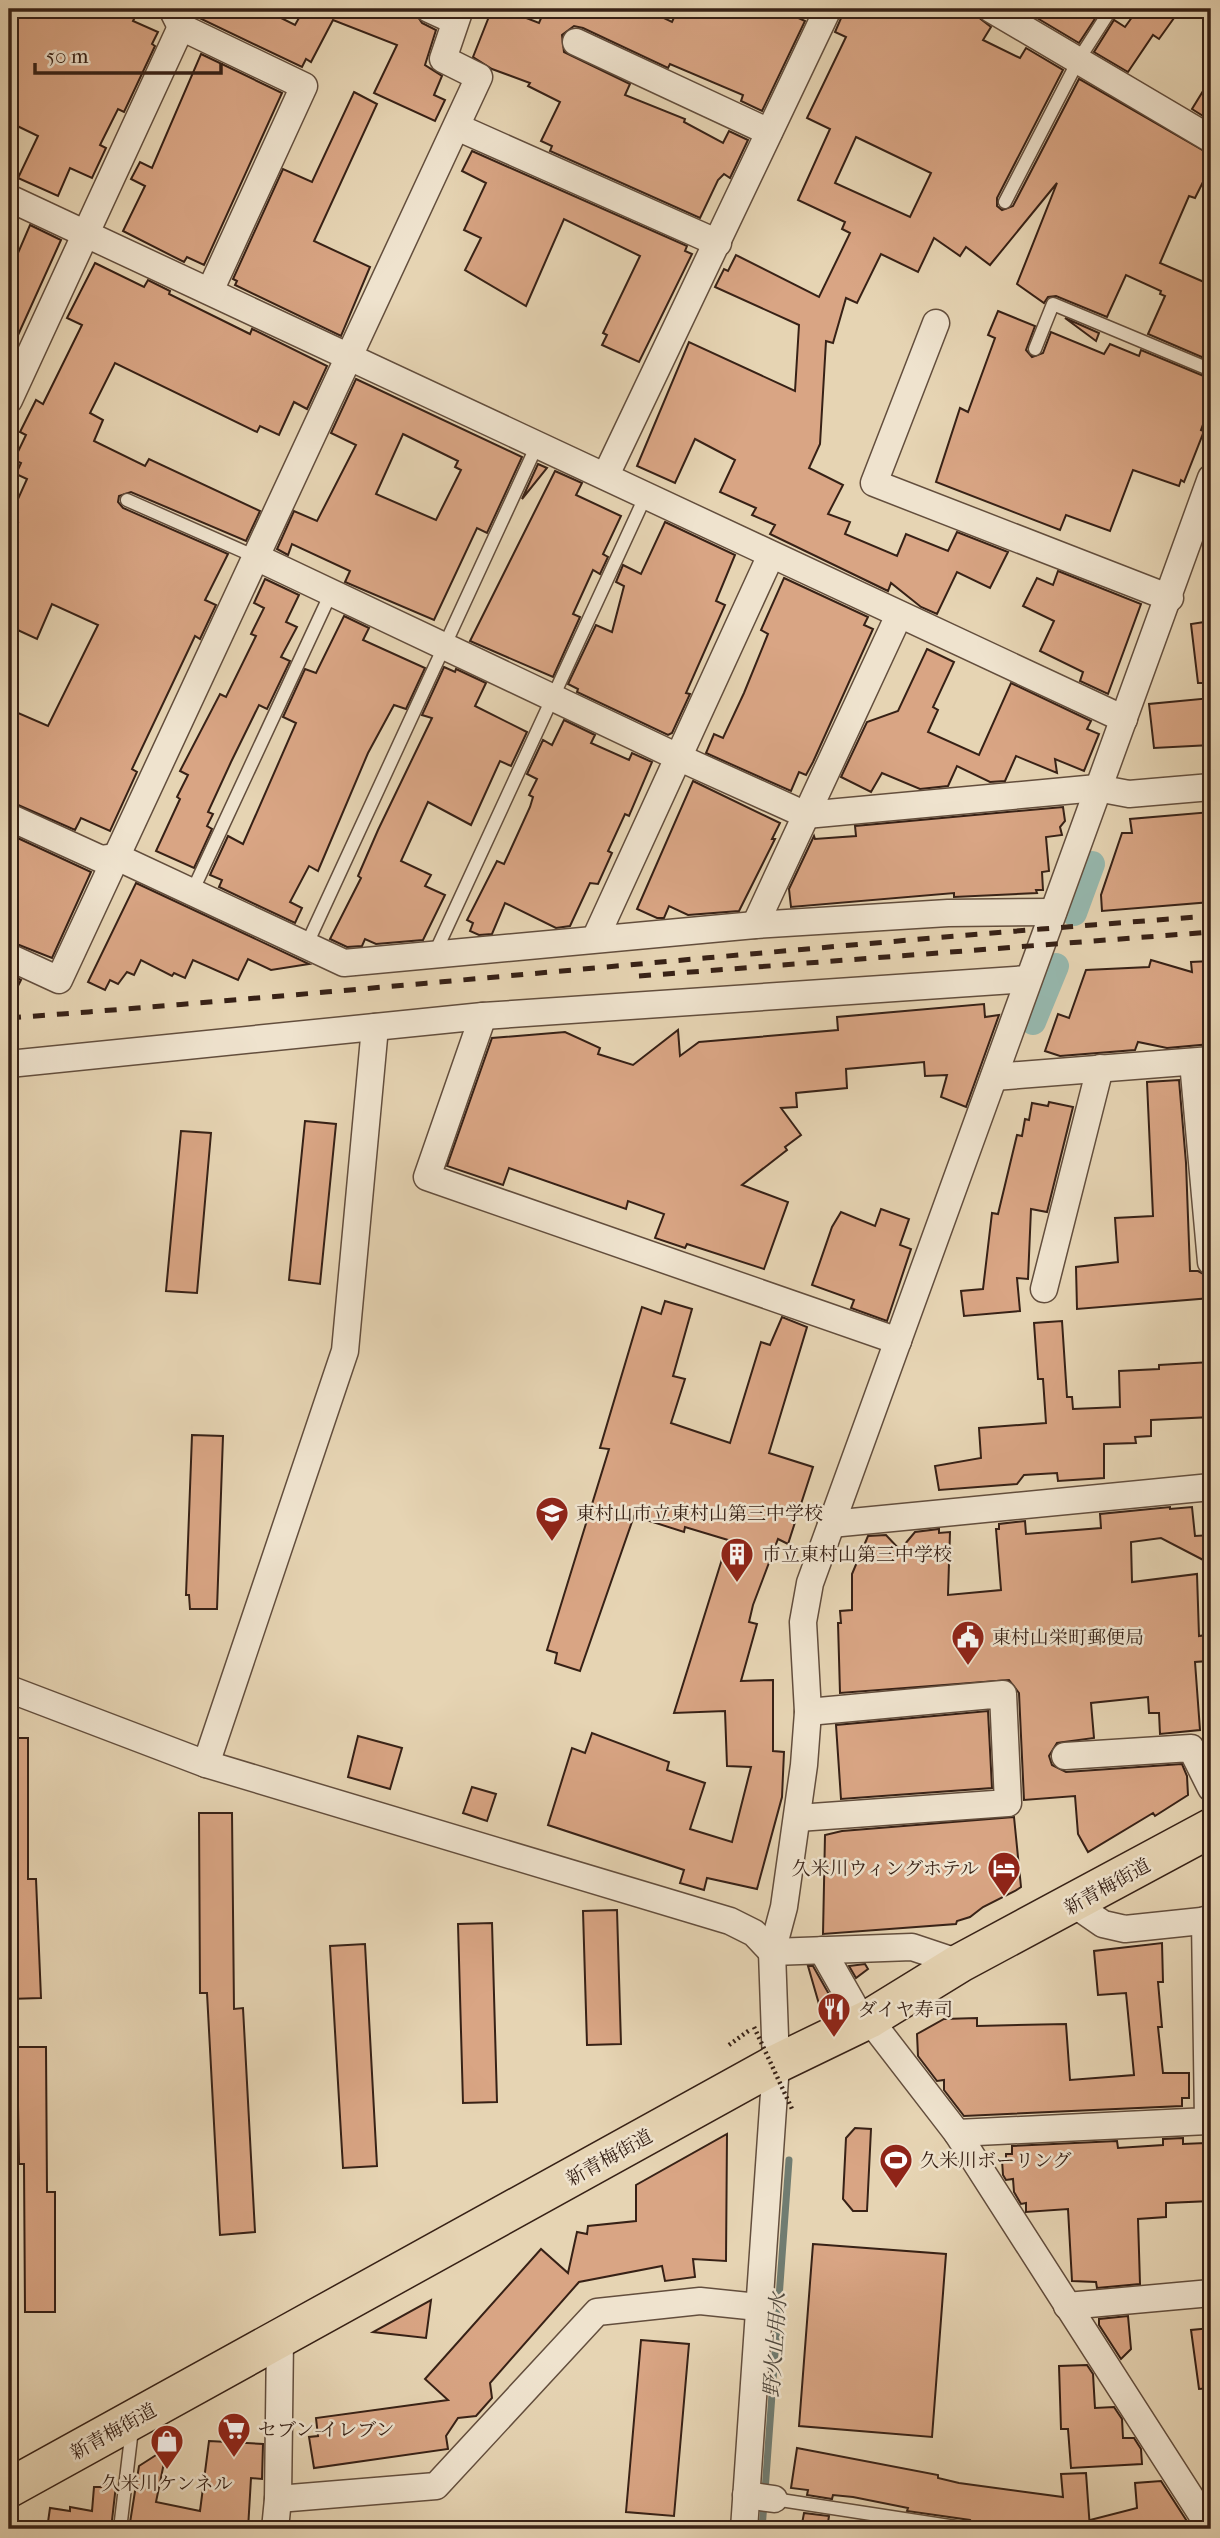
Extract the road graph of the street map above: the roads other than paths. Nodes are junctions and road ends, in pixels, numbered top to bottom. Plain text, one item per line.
1 (429, 9) edge
2 (828, 9) edge
3 (991, 9) edge
4 (1111, 9) edge
5 (458, 15) edge
6 (177, 18) edge
7 (576, 42) dead end
8 (1079, 59) junction
9 (457, 127) junction
10 (769, 132) junction
11 (1211, 139) edge
12 (9, 198) edge
13 (1005, 202) dead end
14 (85, 234) junction
15 (718, 243) junction
16 (209, 291) junction
17 (936, 323) dead end
18 (1035, 349) dead end
19 (348, 355) junction
20 (1211, 370) edge
21 (9, 400) edge
22 (538, 443) junction
23 (606, 475) junction
24 (1211, 478) edge
25 (646, 495) junction
26 (127, 500) dead end
27 (771, 555) junction
28 (256, 557) junction
29 (331, 593) junction
30 (1170, 598) junction
31 (899, 615) junction
32 (443, 645) junction
33 (553, 698) junction
34 (1124, 719) junction
35 (680, 758) junction
36 (1211, 787) edge
37 (1097, 788) junction
38 (806, 814) junction
39 (9, 817) edge
40 (117, 857) junction
41 (192, 892) junction
42 (1053, 912) junction
43 (755, 925) junction
44 (595, 939) junction
45 (306, 946) junction
46 (433, 956) junction
47 (9, 957) edge
48 (1028, 979) junction
49 (483, 1016) junction
50 (374, 1027) junction
51 (1202, 1061) edge
52 (9, 1064) edge
53 (1100, 1068) junction
54 (994, 1077) junction
55 (1211, 1262) edge
56 (1044, 1289) dead end
57 (898, 1341) junction
58 (1211, 1487) edge
59 (831, 1524) junction
60 (9, 1689) edge
61 (808, 1713) junction
62 (1065, 1756) dead end
63 (206, 1764) junction
64 (1211, 1788) edge
65 (798, 1818) junction
66 (1211, 1828) edge
67 (1074, 1904) junction
68 (1208, 1920) edge
69 (822, 1950) junction
70 (772, 1952) junction
71 (960, 1962) junction
72 (866, 2021) junction
73 (776, 2064) junction
74 (957, 2133) junction
75 (1211, 2293) edge
76 (1067, 2306) junction
77 (758, 2307) junction
78 (280, 2338) junction
79 (133, 2421) junction
80 (9, 2488) edge
81 (758, 2497) junction
82 (278, 2498) junction
83 (1207, 2515) edge
84 (120, 2529) edge
85 (275, 2529) edge
86 (744, 2529) edge
87 (969, 2529) edge

1 - 5 street
2 - 10 street
3 - 8 street
4 - 8 lane
5 - 9 street
6 - 14 street
6 - 16 street
7 - 10 street
8 - 11 street
8 - 13 lane
9 - 15 street
9 - 19 street
10 - 15 street
12 - 14 street
14 - 16 street
14 - 21 street
15 - 23 street
16 - 19 street
17 - 30 street
18 - 20 lane
19 - 22 street
19 - 28 street
22 - 23 street
22 - 32 lane
23 - 25 street
24 - 30 street
25 - 27 street
25 - 33 lane
26 - 28 lane
27 - 31 street
27 - 35 street
28 - 29 street
28 - 40 street
29 - 32 street
29 - 41 lane
30 - 34 street
31 - 34 street
31 - 38 street
32 - 33 street
32 - 45 lane
33 - 35 street
33 - 46 lane
34 - 37 street
35 - 38 street
35 - 44 street
36 - 37 street
37 - 38 street
37 - 42 street
38 - 43 street
39 - 40 street
40 - 41 street
40 - 47 street
41 - 45 street
42 - 43 street
42 - 48 street
43 - 44 street
44 - 46 street
45 - 46 street
48 - 49 street
48 - 54 street
49 - 50 street
49 - 57 street
50 - 52 street
50 - 63 street
51 - 53 street
51 - 55 street
53 - 54 street
53 - 56 street
54 - 57 street
57 - 59 street
58 - 59 street
59 - 61 street
60 - 63 street
61 - 65 street
61 - 65 street
62 - 64 street
63 - 70 street
65 - 70 street
66 - 67 main road, 新青梅街道
67 - 68 street
67 - 71 main road, 新青梅街道
68 - 74 street
69 - 70 street
69 - 71 street
69 - 72 street
70 - 73 street
71 - 72 main road, 新青梅街道
72 - 73 main road, 新青梅街道
72 - 74 street
73 - 77 street
73 - 78 main road, 新青梅街道
74 - 76 street
75 - 76 street
76 - 83 street
77 - 81 street
77 - 82 street
78 - 79 main road, 新青梅街道
78 - 82 street
79 - 80 main road, 新青梅街道
79 - 84 lane
81 - 86 street
81 - 87 lane
82 - 85 street

